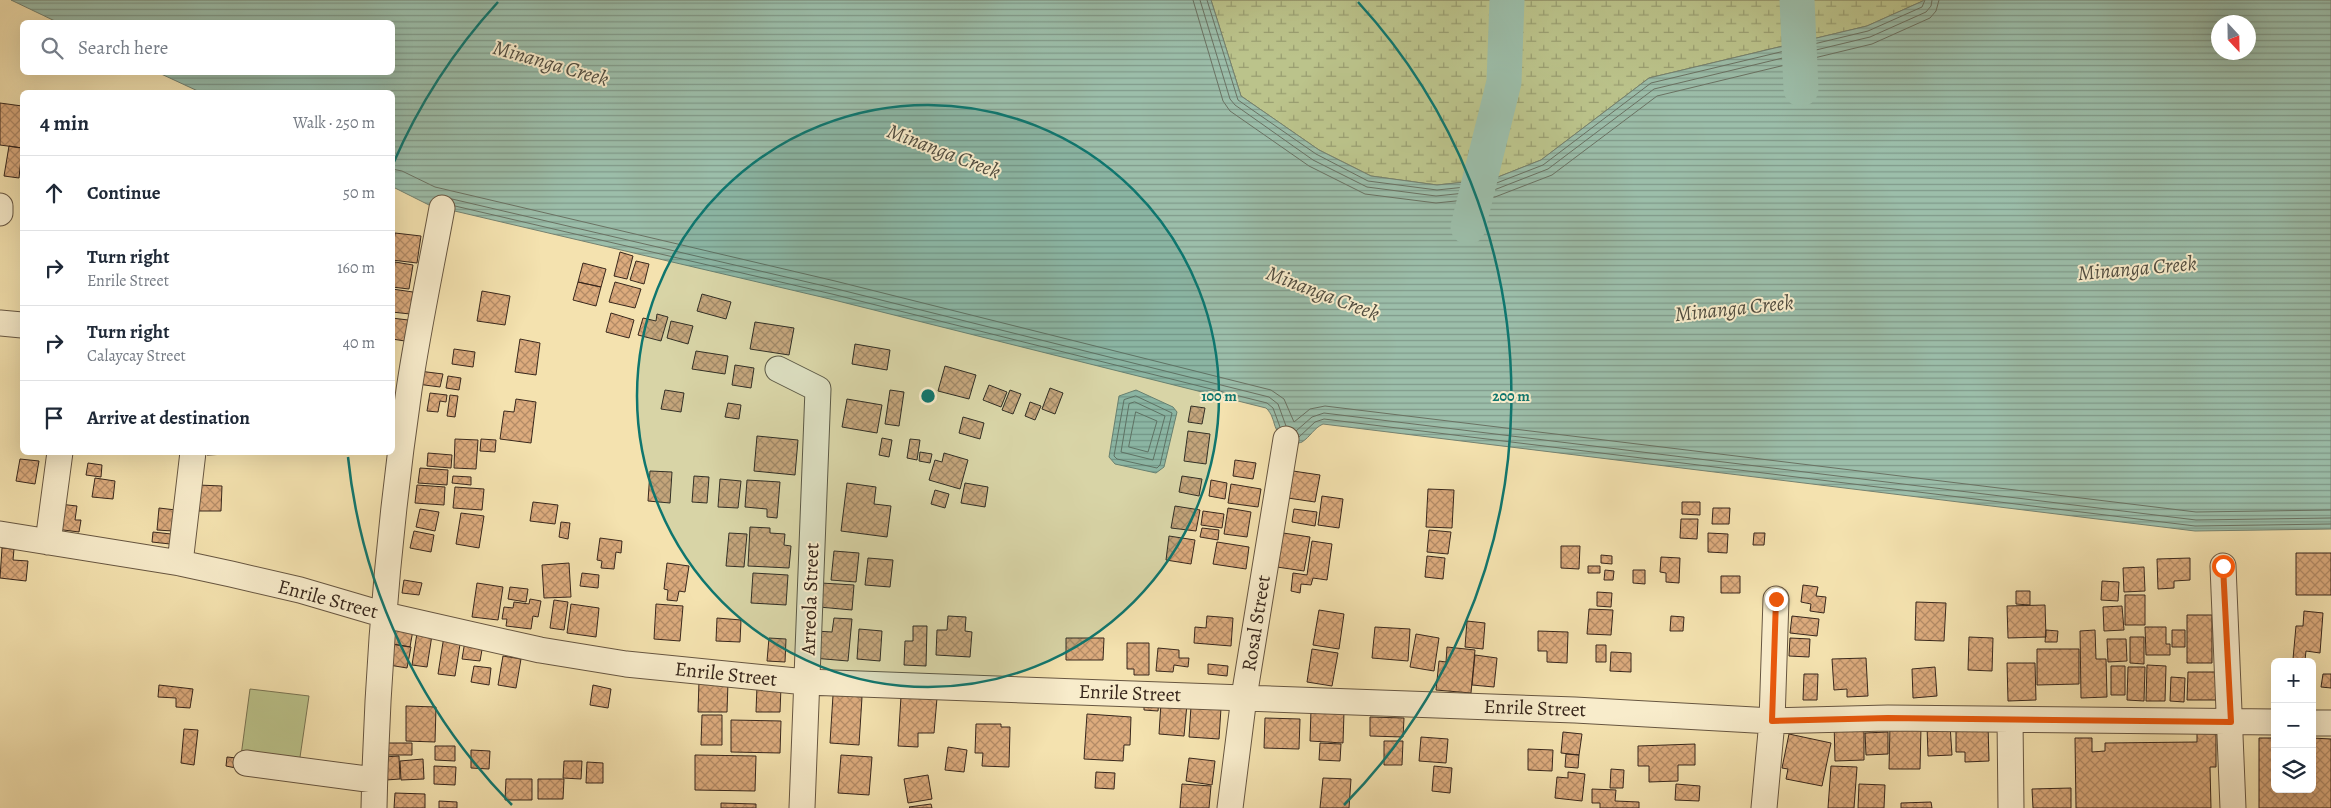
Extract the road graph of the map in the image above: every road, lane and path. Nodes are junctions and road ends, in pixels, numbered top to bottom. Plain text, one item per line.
1 (0, 206) edge
2 (442, 208) dead end
3 (0, 212) edge
4 (0, 323) edge
5 (20, 325) edge
6 (778, 369) dead end
7 (1286, 439) dead end
8 (60, 455) edge
9 (193, 455) edge
10 (0, 534) edge
11 (48, 542) junction
12 (180, 563) junction
13 (2223, 566) dead end
14 (1776, 599) dead end
15 (385, 615) junction
16 (806, 682) junction
17 (1244, 697) junction
18 (2010, 720) junction
19 (1772, 721) junction
20 (2231, 722) junction
21 (2271, 722) edge
22 (2316, 723) edge
23 (2331, 723) edge
24 (246, 762) dead end
25 (374, 780) junction
26 (374, 808) edge
27 (802, 808) edge
28 (1230, 808) edge
29 (1764, 808) edge
30 (2011, 808) edge
31 (2233, 808) edge

1 - 3 street
2 - 15 street
4 - 5 street
6 - 16 street, Arreola Street
7 - 17 street, Rosal Street
8 - 11 street
9 - 12 street
10 - 11 street, Enrile Street
11 - 12 street, Enrile Street
12 - 15 street, Enrile Street
13 - 20 street
14 - 19 street
15 - 16 street, Enrile Street
15 - 25 street
16 - 17 street, Enrile Street
16 - 27 street, Arreola Street
17 - 19 street, Enrile Street
17 - 28 street, Rosal Street
18 - 19 street, Enrile Street
18 - 20 street, Enrile Street
18 - 30 street
19 - 29 street
20 - 21 street, Enrile Street
20 - 31 street
22 - 23 street
24 - 25 street
25 - 26 street

